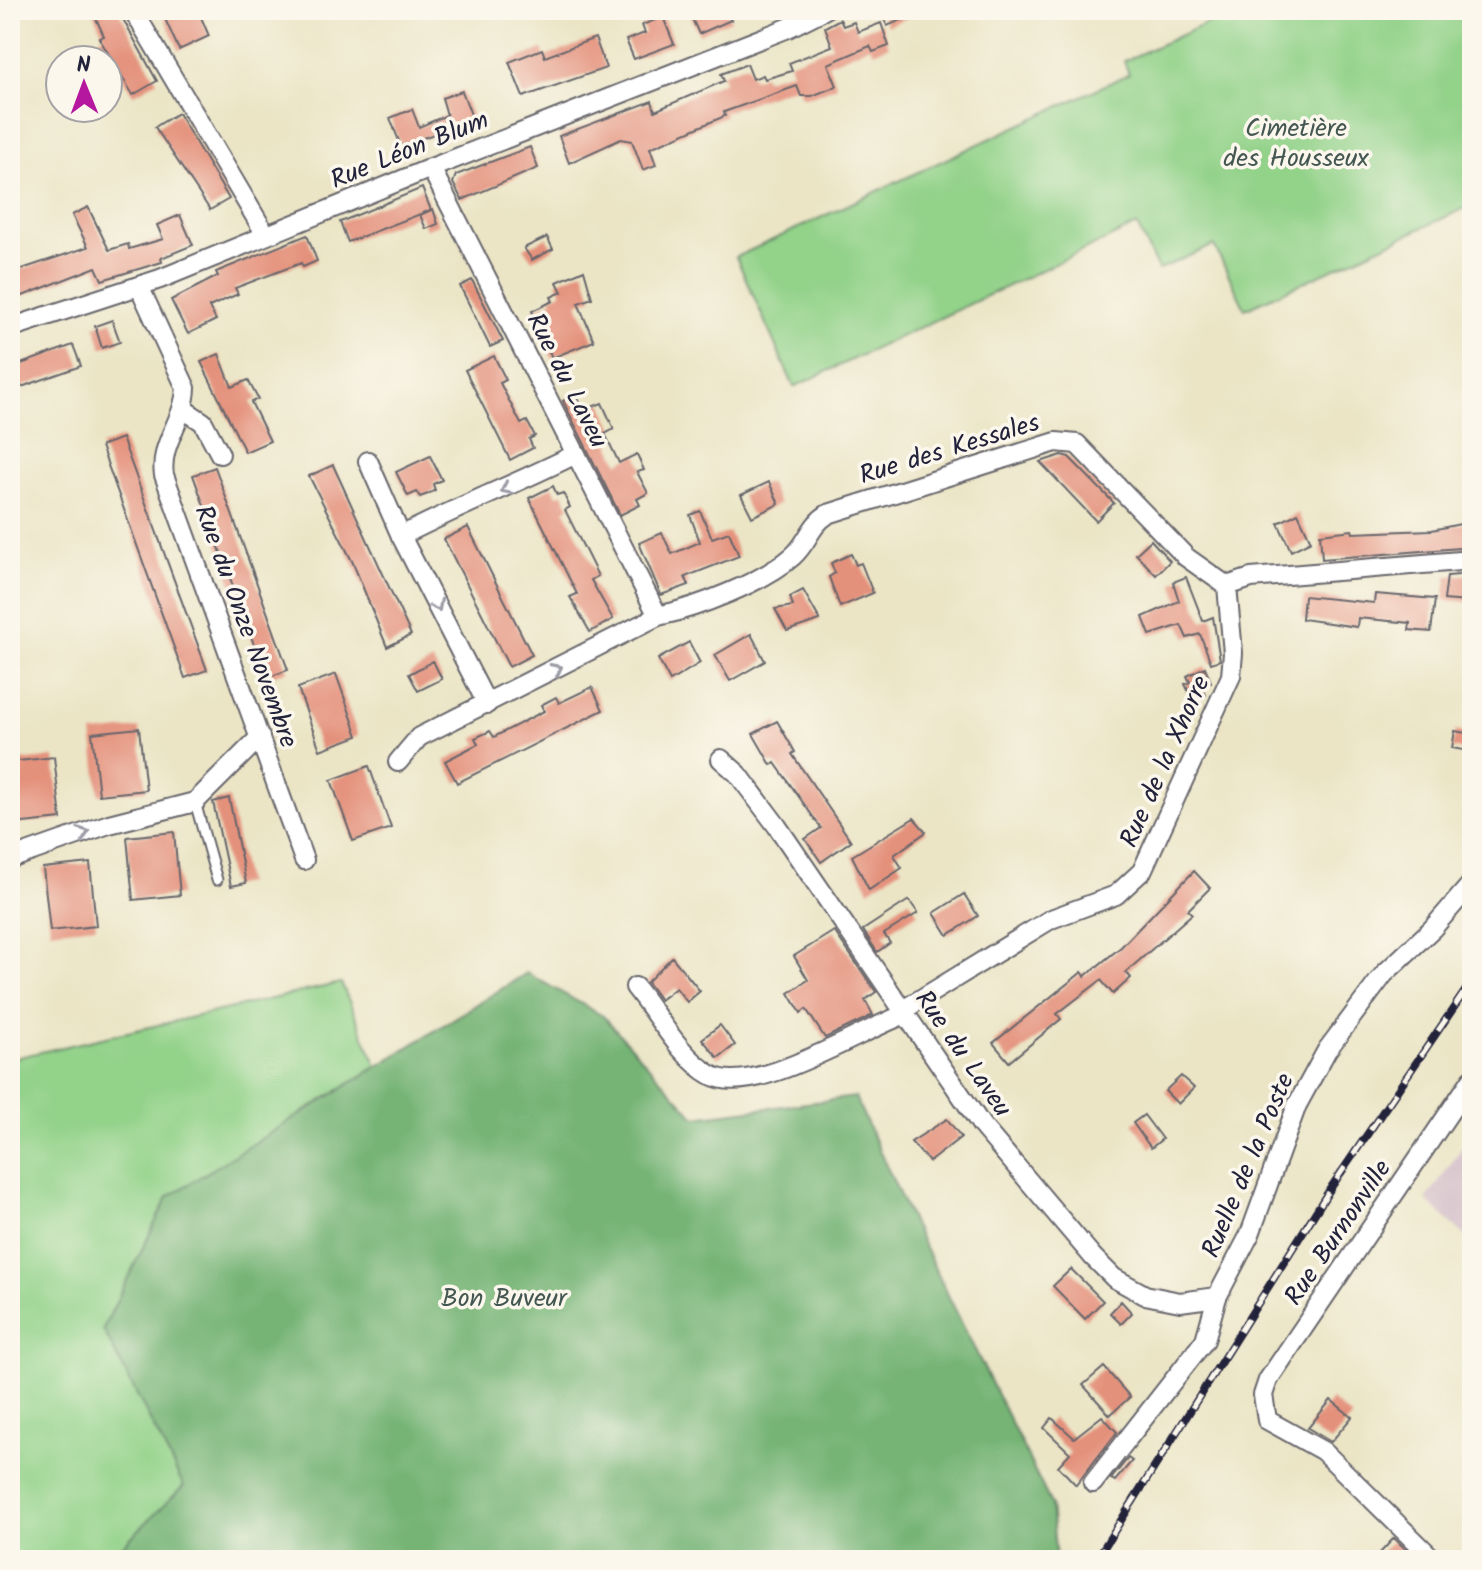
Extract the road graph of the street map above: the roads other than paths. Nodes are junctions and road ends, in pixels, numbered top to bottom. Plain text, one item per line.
1 (133, 10) edge
2 (824, 10) edge
3 (431, 168) junction
4 (266, 235) junction
5 (139, 286) junction
6 (10, 328) edge
7 (183, 409) junction
8 (220, 454) dead end
9 (576, 454) junction
10 (368, 461) dead end
11 (401, 536) junction
12 (1472, 560) edge
13 (1227, 586) junction
14 (658, 616) junction
15 (487, 704) junction
16 (260, 737) junction
17 (721, 759) dead end
18 (398, 762) dead end
19 (195, 802) junction
20 (10, 859) edge
21 (304, 860) dead end
22 (217, 880) dead end
23 (1472, 883) edge
24 (635, 987) dead end
25 (904, 1012) junction
26 (1472, 1079) edge
27 (1217, 1297) junction
28 (1093, 1483) dead end
29 (1434, 1560) edge

1 - 4 street
2 - 3 street, Rue Léon Blum
3 - 4 street, Rue Léon Blum
3 - 9 street, Rue du Laveu
4 - 5 street, Rue Léon Blum
5 - 6 street, Rue Léon Blum
5 - 7 street, Rue du Onze Novembre
7 - 8 street
7 - 16 street, Rue du Onze Novembre
9 -> 11 street
9 - 14 street, Rue du Laveu
10 - 11 street
11 -> 15 street
12 - 13 street
13 - 14 street, Rue des Kessales
13 - 25 street, Rue de la Xhorre
15 -> 14 street
15 - 18 street
16 - 19 street
16 - 21 street, Rue du Onze Novembre
17 - 25 street, Rue du Laveu
20 -> 19 street
19 - 22 lane
23 - 27 street, Ruelle de la Poste
24 - 25 street
25 - 27 street, Rue du Laveu
26 - 29 street, Rue Burnonville
27 - 28 street, Ruelle de la Poste

